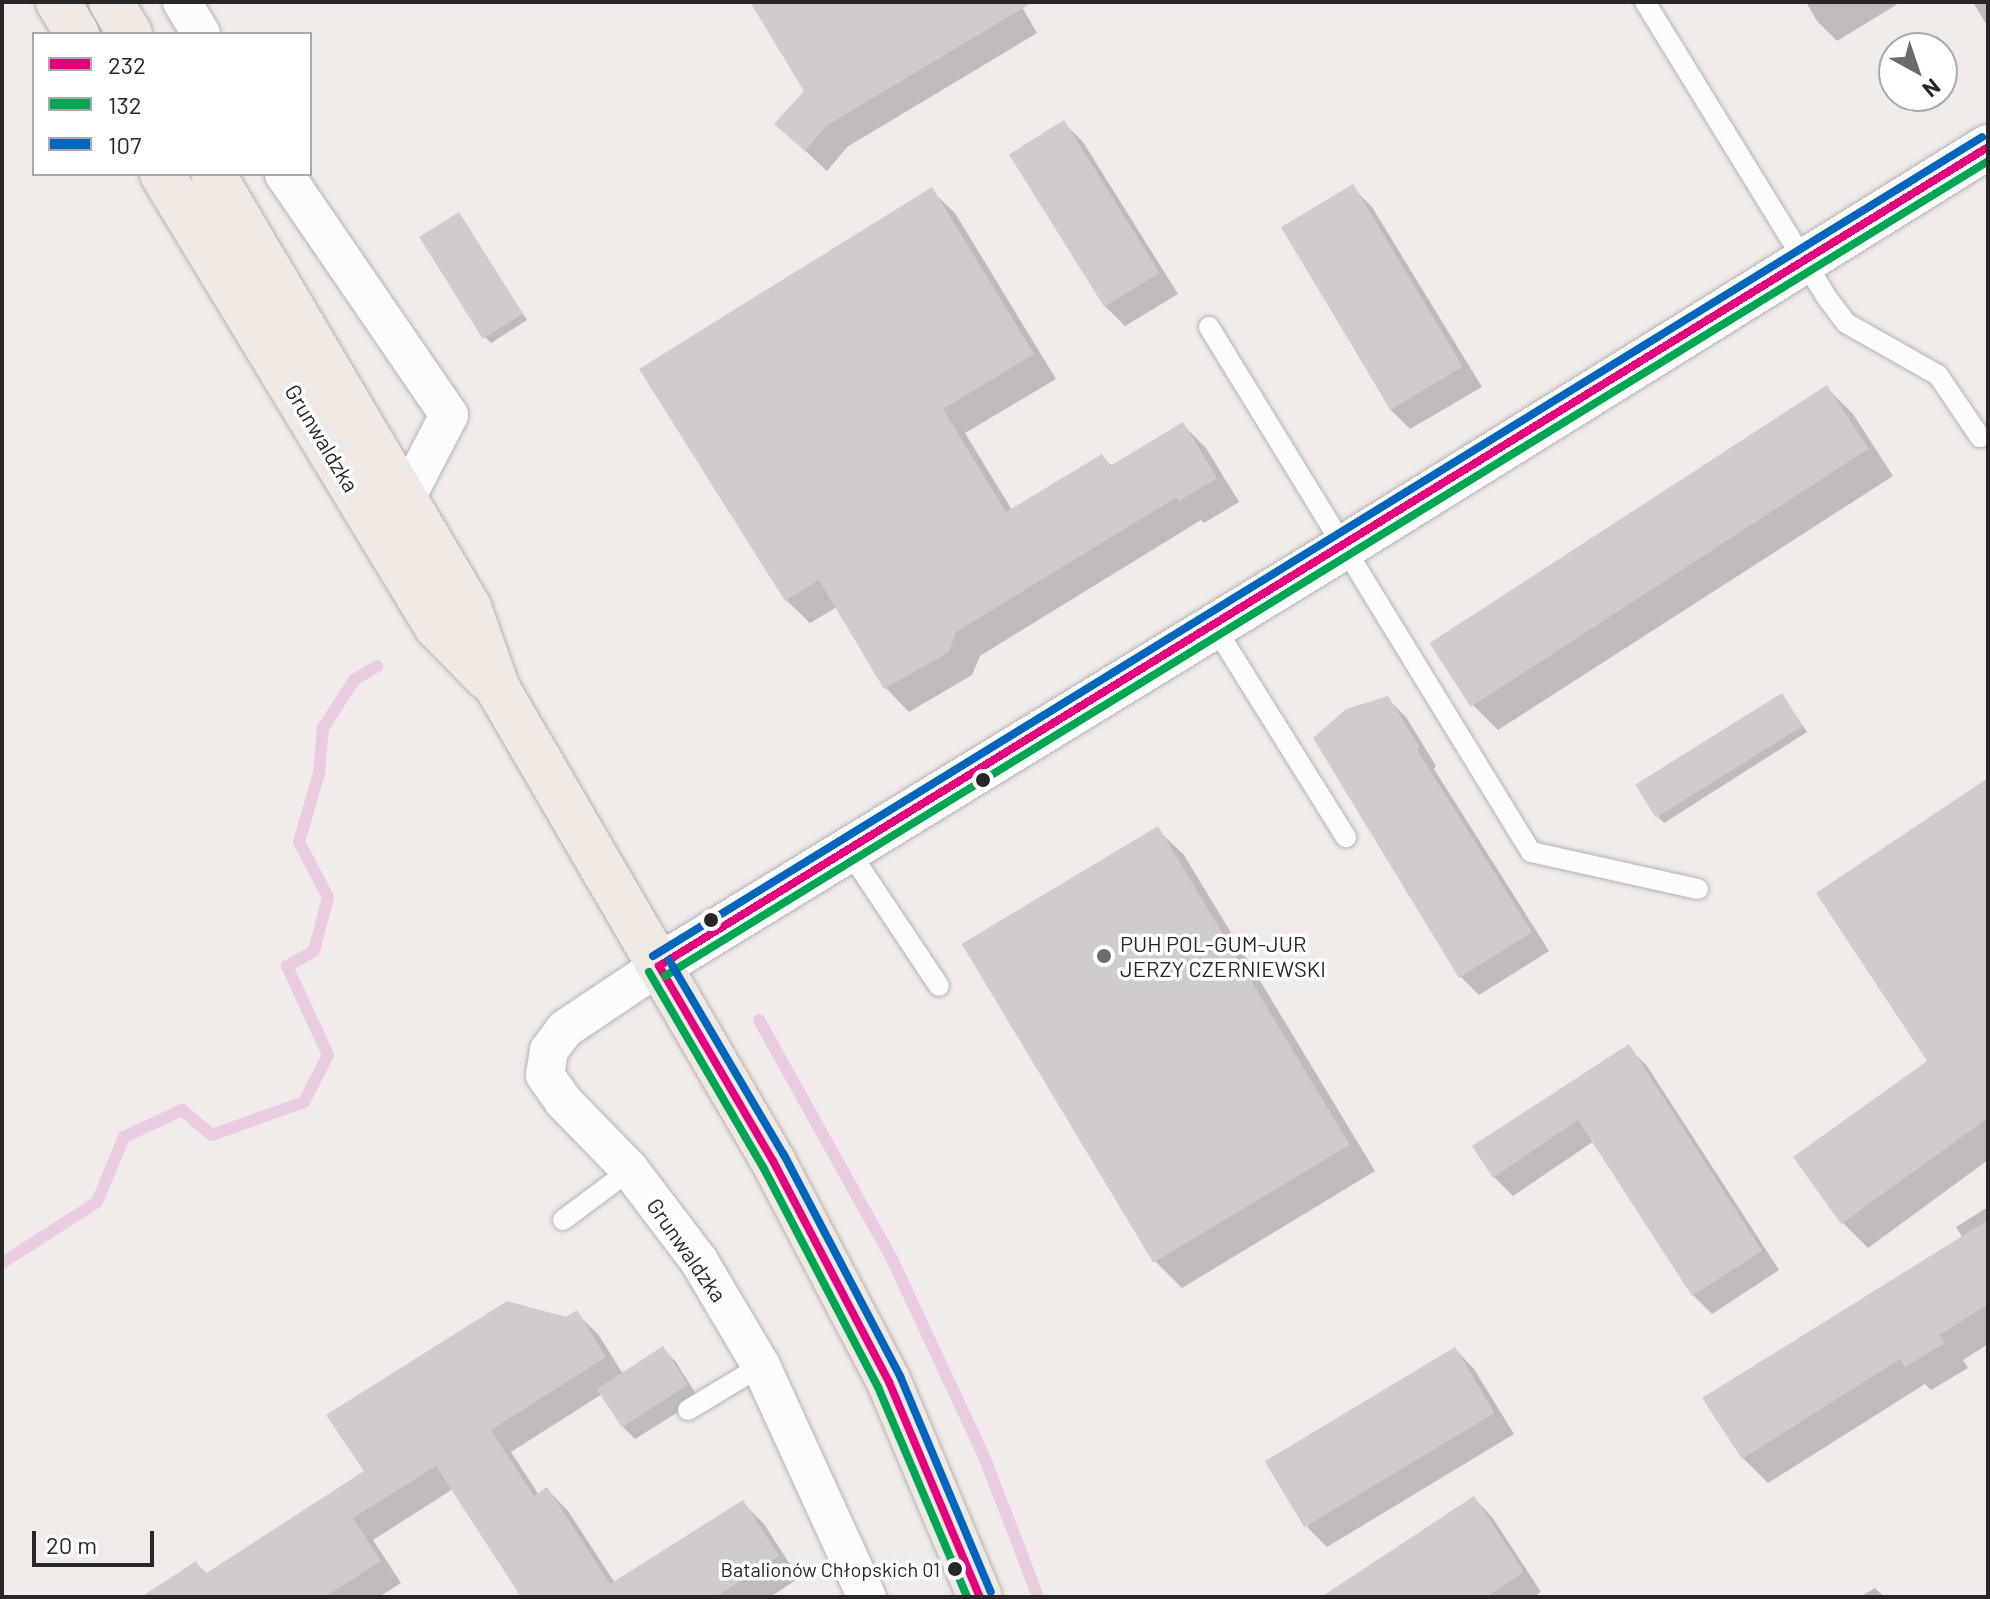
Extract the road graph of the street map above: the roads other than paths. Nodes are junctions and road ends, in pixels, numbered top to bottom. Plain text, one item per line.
1 (58, 2) edge
2 (111, 2) edge
3 (182, 2) edge
4 (1645, 2) edge
5 (76, 32) edge
6 (129, 32) edge
7 (200, 32) edge
8 (1988, 147) edge
9 (163, 176) edge
10 (214, 176) edge
11 (285, 176) edge
12 (1805, 258) junction
13 (1209, 327) dead end
14 (1980, 437) dead end
15 (406, 498) junction
16 (1341, 549) junction
17 (1214, 626) junction
18 (498, 689) junction
19 (1346, 837) dead end
20 (849, 851) junction
21 (1698, 889) dead end
22 (659, 966) junction
23 (939, 986) dead end
24 (630, 1170) junction
25 (563, 1220) dead end
26 (761, 1366) junction
27 (688, 1410) dead end
28 (854, 1592) edge
29 (980, 1597) edge

1 - 5 main road
2 - 6 main road
3 - 7 street
4 - 12 lane
8 - 12 street
9 - 18 main road, Grunwaldzka
10 - 15 main road, Grunwaldzka
11 - 15 street
12 - 14 lane
12 - 16 street
13 - 16 lane
15 - 18 main road, Grunwaldzka
16 - 17 street
16 - 21 lane
17 - 19 lane
17 - 20 street
18 - 22 main road, Grunwaldzka
20 - 22 street
20 - 23 lane
22 - 24 street, Grunwaldzka
22 - 29 main road, Grunwaldzka
24 - 25 lane
24 - 26 street, Grunwaldzka
26 - 27 lane
26 - 28 street, Grunwaldzka

